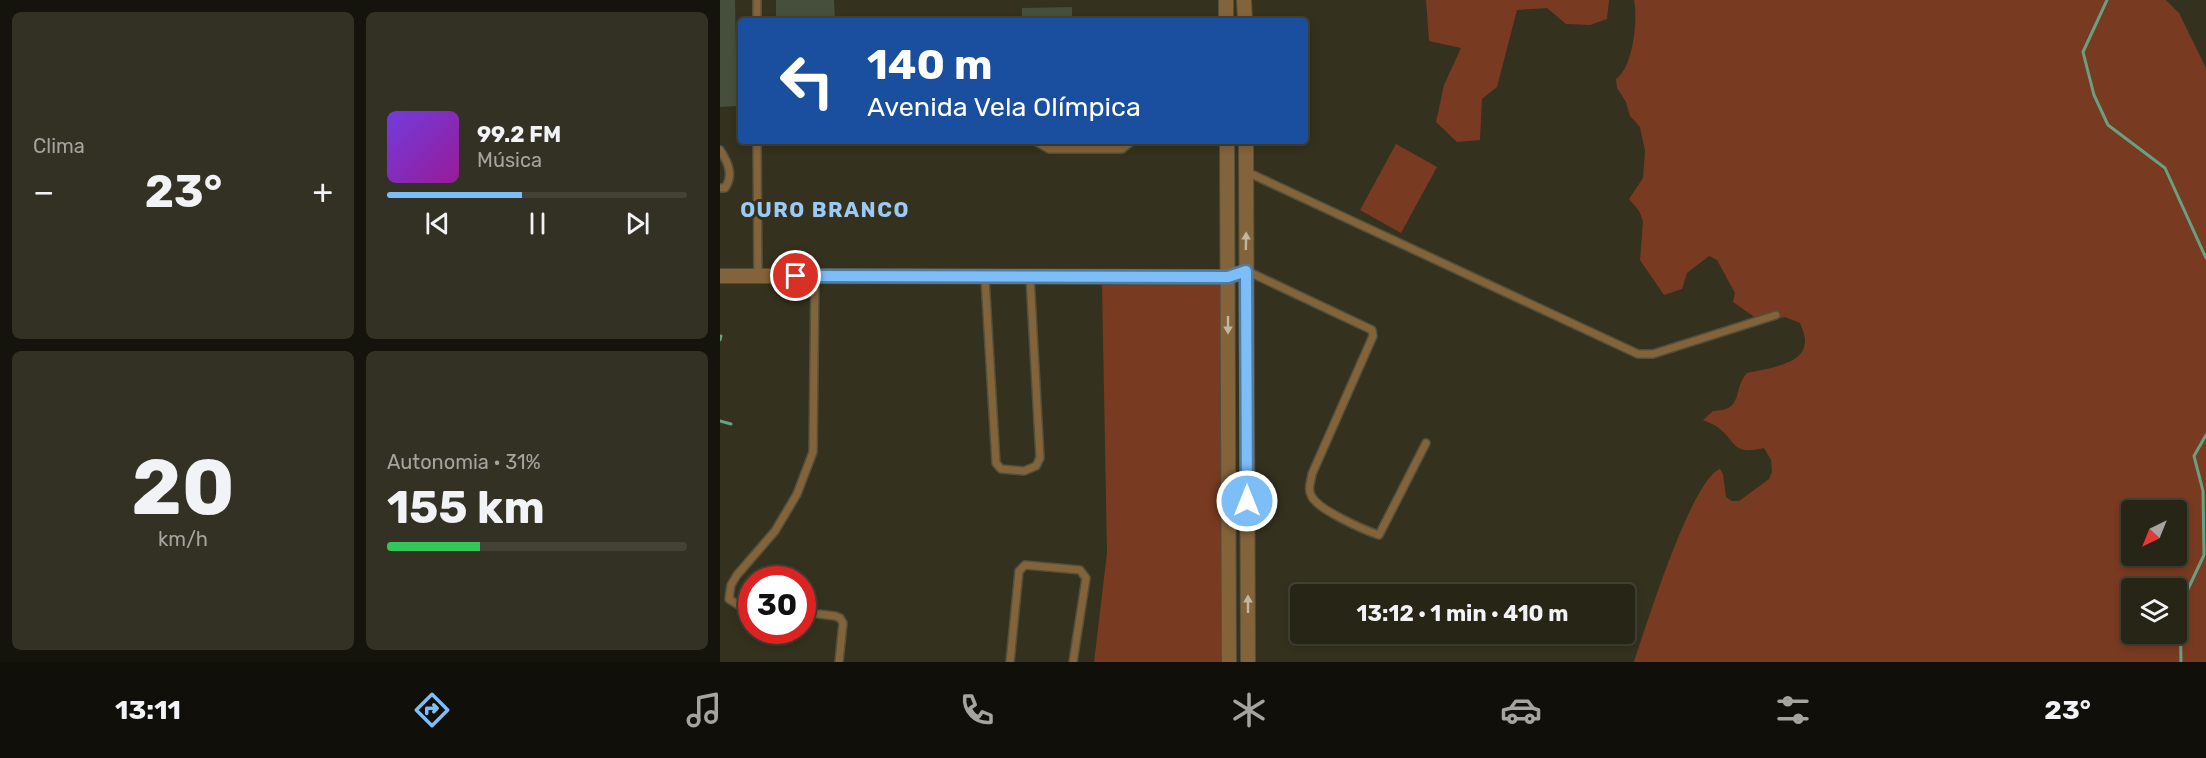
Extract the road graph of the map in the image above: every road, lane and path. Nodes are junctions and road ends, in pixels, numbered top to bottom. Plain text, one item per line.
1 (757, 0) edge
2 (1226, 0) edge
3 (1244, 0) edge
4 (757, 18) edge
5 (1226, 18) edge
6 (1245, 18) edge
7 (757, 144) edge
8 (1040, 144) edge
9 (1128, 144) edge
10 (1227, 144) edge
11 (1246, 144) edge
12 (720, 150) edge
13 (1247, 172) junction
14 (720, 188) edge
15 (1246, 271) junction
16 (720, 276) edge
17 (758, 276) junction
18 (815, 276) junction
19 (1030, 277) junction
20 (1228, 277) junction
21 (986, 278) junction
22 (1776, 315) dead end
23 (1426, 443) dead end
24 (745, 566) edge
25 (738, 574) edge
26 (738, 605) edge
27 (816, 614) edge
28 (839, 662) edge
29 (1010, 662) edge
30 (1073, 662) edge
31 (1229, 662) edge
32 (1248, 662) edge

1 - 4 lane
2 - 5 street
3 - 6 street
7 - 17 lane
8 - 9 lane
10 - 20 street
11 - 13 street
12 - 14 lane
15 -> 13 street
13 - 22 lane
15 - 20 street
15 - 23 lane
32 -> 15 street
16 - 17 street
17 - 18 street
18 - 21 street
18 - 24 lane
19 - 20 street
19 - 21 street
19 - 21 lane
20 -> 31 street
25 - 26 lane
27 - 28 lane
29 - 30 lane

